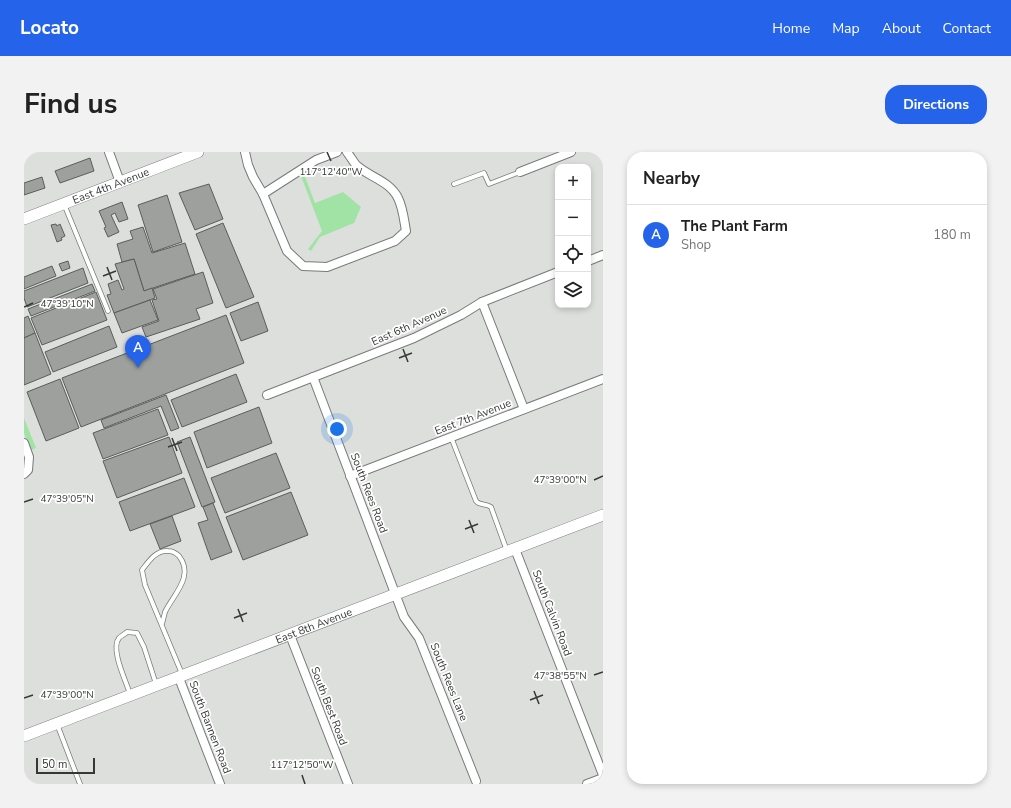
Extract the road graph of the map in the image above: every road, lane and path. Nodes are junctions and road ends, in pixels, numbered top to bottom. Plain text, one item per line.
1 (109, 152) edge
2 (198, 152) edge
3 (245, 152) edge
4 (337, 152) edge
5 (347, 152) edge
6 (567, 153) edge
7 (520, 172) joint
8 (120, 182) junction
9 (454, 184) dead end
10 (263, 194) junction
11 (64, 204) junction
12 (24, 219) edge
13 (603, 255) edge
14 (591, 260) edge
15 (555, 273) edge
16 (482, 302) junction
17 (108, 311) dead end
18 (313, 377) junction
19 (603, 379) edge
20 (267, 395) dead end
21 (524, 409) junction
22 (451, 437) junction
23 (24, 443) edge
24 (26, 472) edge
25 (350, 476) junction
26 (603, 514) edge
27 (511, 550) junction
28 (395, 595) junction
29 (162, 624) junction
30 (290, 635) junction
31 (180, 677) junction
32 (157, 686) junction
33 (131, 696) junction
34 (57, 724) junction
35 (24, 736) edge
36 (603, 777) edge
37 (476, 781) dead end
38 (80, 784) edge
39 (220, 784) edge
40 (348, 784) edge
41 (587, 784) edge

1 - 8 street
2 - 8 street, East 4th Avenue
3 - 10 street
4 - 10 street
5 - 10 street
6 - 7 street
7 - 9 lane
8 - 11 street, East 4th Avenue
11 - 12 street, East 4th Avenue
11 - 17 lane
13 - 14 street
15 - 16 street, East 6th Avenue
16 - 18 street, East 6th Avenue
16 - 21 street
18 - 20 street, East 6th Avenue
18 - 25 street, South Rees Road
19 - 21 street, East 7th Avenue
21 - 22 street, East 7th Avenue
22 - 25 street, East 7th Avenue
22 - 27 lane
23 - 24 street
25 - 28 street, South Rees Road
26 - 27 street, East 8th Avenue
27 - 28 street, East 8th Avenue
27 - 36 street, South Calvin Road
28 - 30 street, East 8th Avenue
28 - 37 street, South Rees Lane
29 - 29 lane
29 - 31 lane
30 - 31 street, East 8th Avenue
30 - 40 street, South Best Road
31 - 32 street, East 8th Avenue
31 - 39 street, South Bannen Road
32 - 33 street, East 8th Avenue
32 - 33 lane
33 - 34 street, East 8th Avenue
34 - 35 street, East 8th Avenue
34 - 38 lane
36 - 41 street

